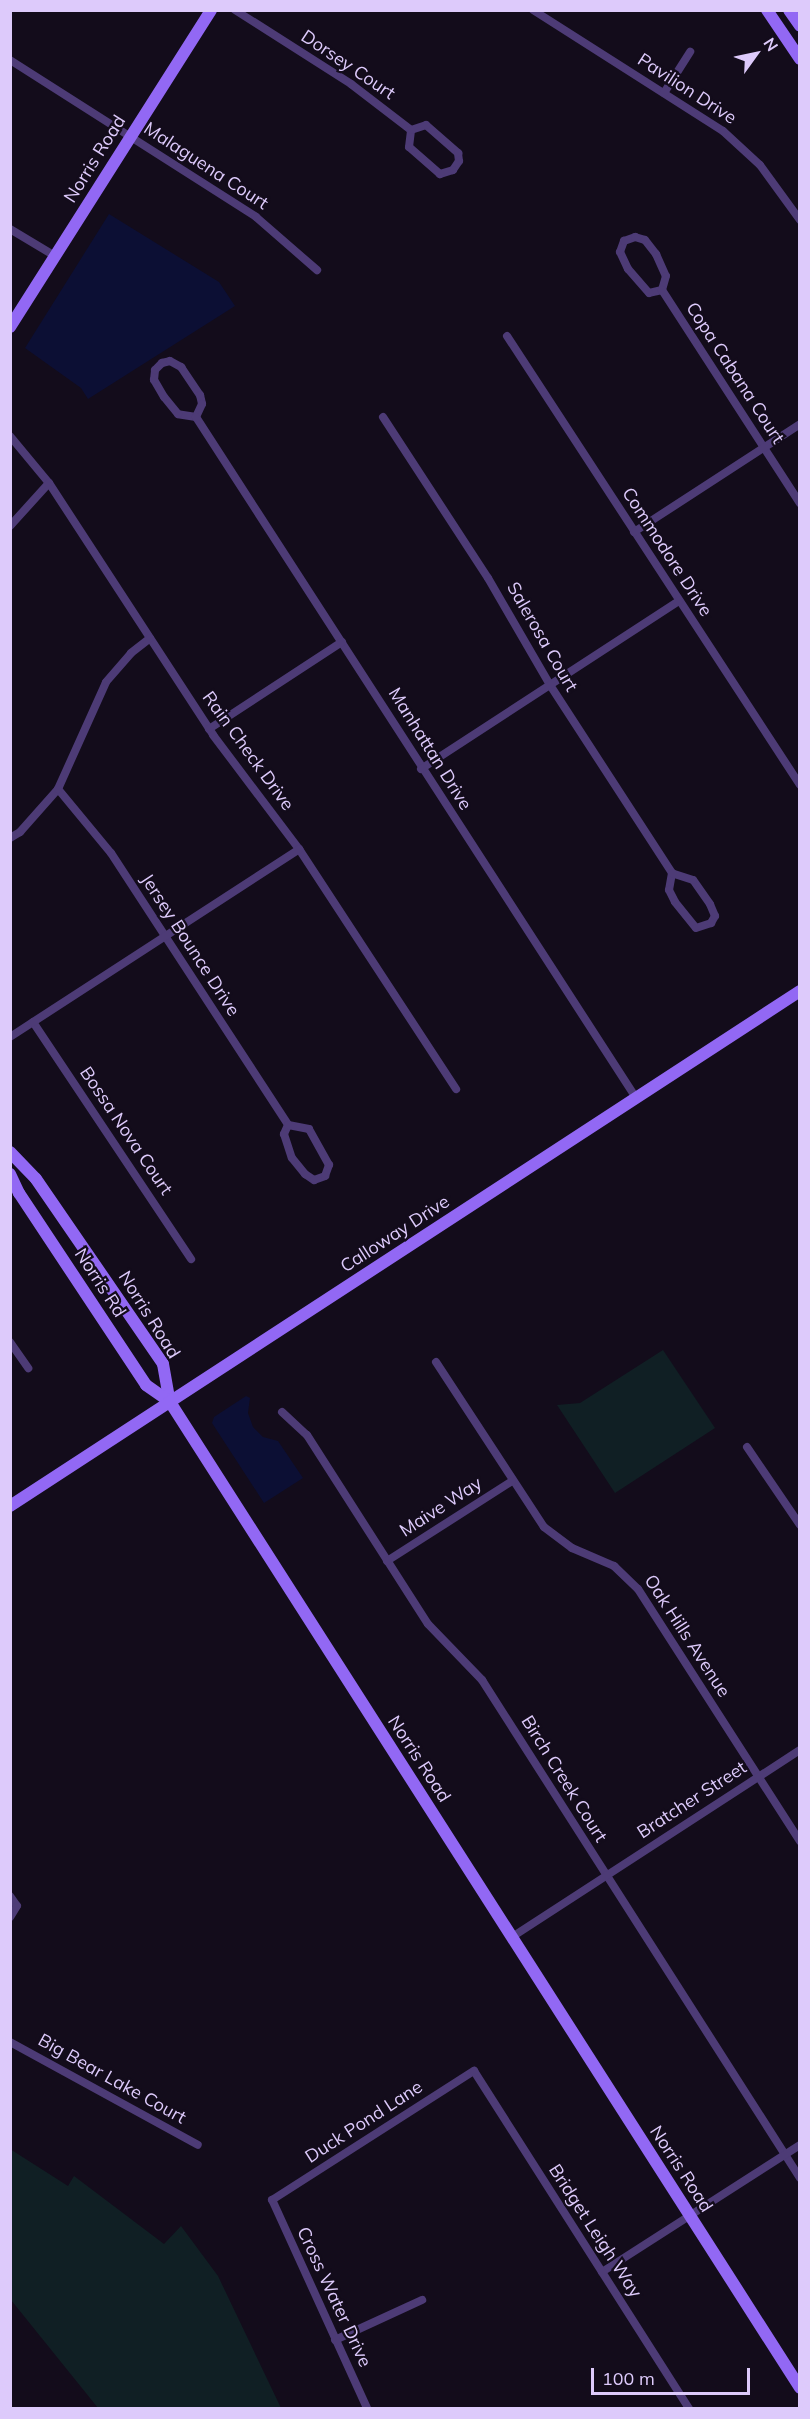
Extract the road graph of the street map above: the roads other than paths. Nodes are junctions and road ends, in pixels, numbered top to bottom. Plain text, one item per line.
1 (211, 10) edge
2 (235, 10) edge
3 (767, 10) edge
4 (789, 10) edge
5 (536, 11) edge
6 (800, 26) edge
7 (690, 52) dead end
8 (800, 59) edge
9 (10, 60) edge
10 (664, 93) junction
11 (411, 130) junction
12 (130, 137) junction
13 (800, 220) edge
14 (10, 229) edge
15 (55, 256) junction
16 (317, 270) dead end
17 (662, 290) junction
18 (10, 327) edge
19 (507, 336) dead end
20 (196, 417) junction
21 (383, 417) dead end
22 (800, 424) edge
23 (10, 436) edge
24 (764, 448) junction
25 (49, 483) junction
26 (800, 503) edge
27 (10, 526) edge
28 (634, 532) junction
29 (679, 601) junction
30 (150, 638) junction
31 (342, 642) junction
32 (550, 685) junction
33 (209, 729) junction
34 (421, 769) junction
35 (800, 785) edge
36 (58, 789) junction
37 (10, 838) edge
38 (299, 849) junction
39 (672, 873) junction
40 (165, 936) junction
41 (800, 991) edge
42 (33, 1022) junction
43 (10, 1037) edge
44 (456, 1089) dead end
45 (636, 1098) junction
46 (288, 1125) junction
47 (10, 1152) edge
48 (10, 1174) edge
49 (191, 1259) dead end
50 (10, 1342) edge
51 (436, 1362) dead end
52 (27, 1368) dead end
53 (170, 1402) junction
54 (282, 1413) dead end
55 (747, 1447) dead end
56 (512, 1481) junction
57 (10, 1506) edge
58 (800, 1525) edge
59 (387, 1561) junction
60 (800, 1750) edge
61 (758, 1777) junction
62 (800, 1841) edge
63 (606, 1875) junction
64 (10, 1896) edge
65 (10, 1917) edge
66 (512, 1937) junction
67 (10, 2042) edge
68 (474, 2071) joint
69 (198, 2145) dead end
70 (800, 2145) edge
71 (785, 2155) junction
72 (800, 2178) edge
73 (272, 2200) joint
74 (690, 2217) junction
75 (602, 2272) junction
76 (422, 2300) dead end
77 (335, 2340) junction
78 (800, 2388) edge
79 (367, 2409) edge
80 (689, 2409) edge

1 - 12 street, Norris Road
2 - 11 street, Dorsey Court
3 - 8 street
4 - 6 street
5 - 10 street, Pavilion Drive
7 - 10 street
9 - 12 street, Malaguena Court
10 - 13 street, Pavilion Drive
11 - 11 street
12 - 15 street, Norris Road
12 - 16 street, Malaguena Court
14 - 15 street
15 - 18 street, Norris Road
17 - 17 street, Copa Cabana Court
17 - 24 street, Copa Cabana Court
19 - 28 street, Commodore Drive
20 - 20 street
20 - 31 street, Manhattan Drive
21 - 32 street, Salerosa Court
22 - 24 street
23 - 25 street, Rain Check Drive
24 - 26 street, Copa Cabana Court
24 - 28 street
25 - 27 street
25 - 30 street, Rain Check Drive
28 - 29 street, Commodore Drive
29 - 32 street
29 - 35 street, Commodore Drive
30 - 33 street, Rain Check Drive
30 - 36 street
31 - 33 street
31 - 34 street, Manhattan Drive
32 - 34 street
32 - 39 street, Salerosa Court
33 - 38 street, Rain Check Drive
34 - 45 street, Manhattan Drive
36 - 37 street
36 - 40 street, Jersey Bounce Drive
38 - 40 street
38 - 44 street, Rain Check Drive
39 - 39 street, Salerosa Court
40 - 42 street
40 - 46 street, Jersey Bounce Drive
41 - 45 street, Calloway Drive
42 - 43 street
42 - 49 street, Bossa Nova Court
45 - 53 street, Calloway Drive
46 - 46 street, Jersey Bounce Drive
47 - 53 street, Norris Road
48 - 53 street, Norris Rd
50 - 52 street
51 - 56 street, Oak Hills Avenue
53 - 57 street, Calloway Drive
53 - 66 street, Norris Road
54 - 59 street, Birch Creek Court
55 - 58 street
56 - 59 street, Maive Way
56 - 61 street, Oak Hills Avenue
59 - 63 street, Birch Creek Court
60 - 61 street, Bratcher Street
61 - 62 street, Oak Hills Avenue
61 - 63 street, Bratcher Street
63 - 66 street, Bratcher Street
63 - 71 street, Birch Creek Court
64 - 65 street
66 - 74 street, Norris Road
67 - 69 street, Big Bear Lake Court
68 - 73 street, Duck Pond Lane
68 - 75 street, Bridget Leigh Way
70 - 71 street
71 - 72 street, Birch Creek Court
71 - 74 street
73 - 77 street, Cross Water Drive
74 - 75 street
74 - 78 street, Norris Road
75 - 80 street, Bridget Leigh Way
76 - 77 street
77 - 79 street, Cross Water Drive

